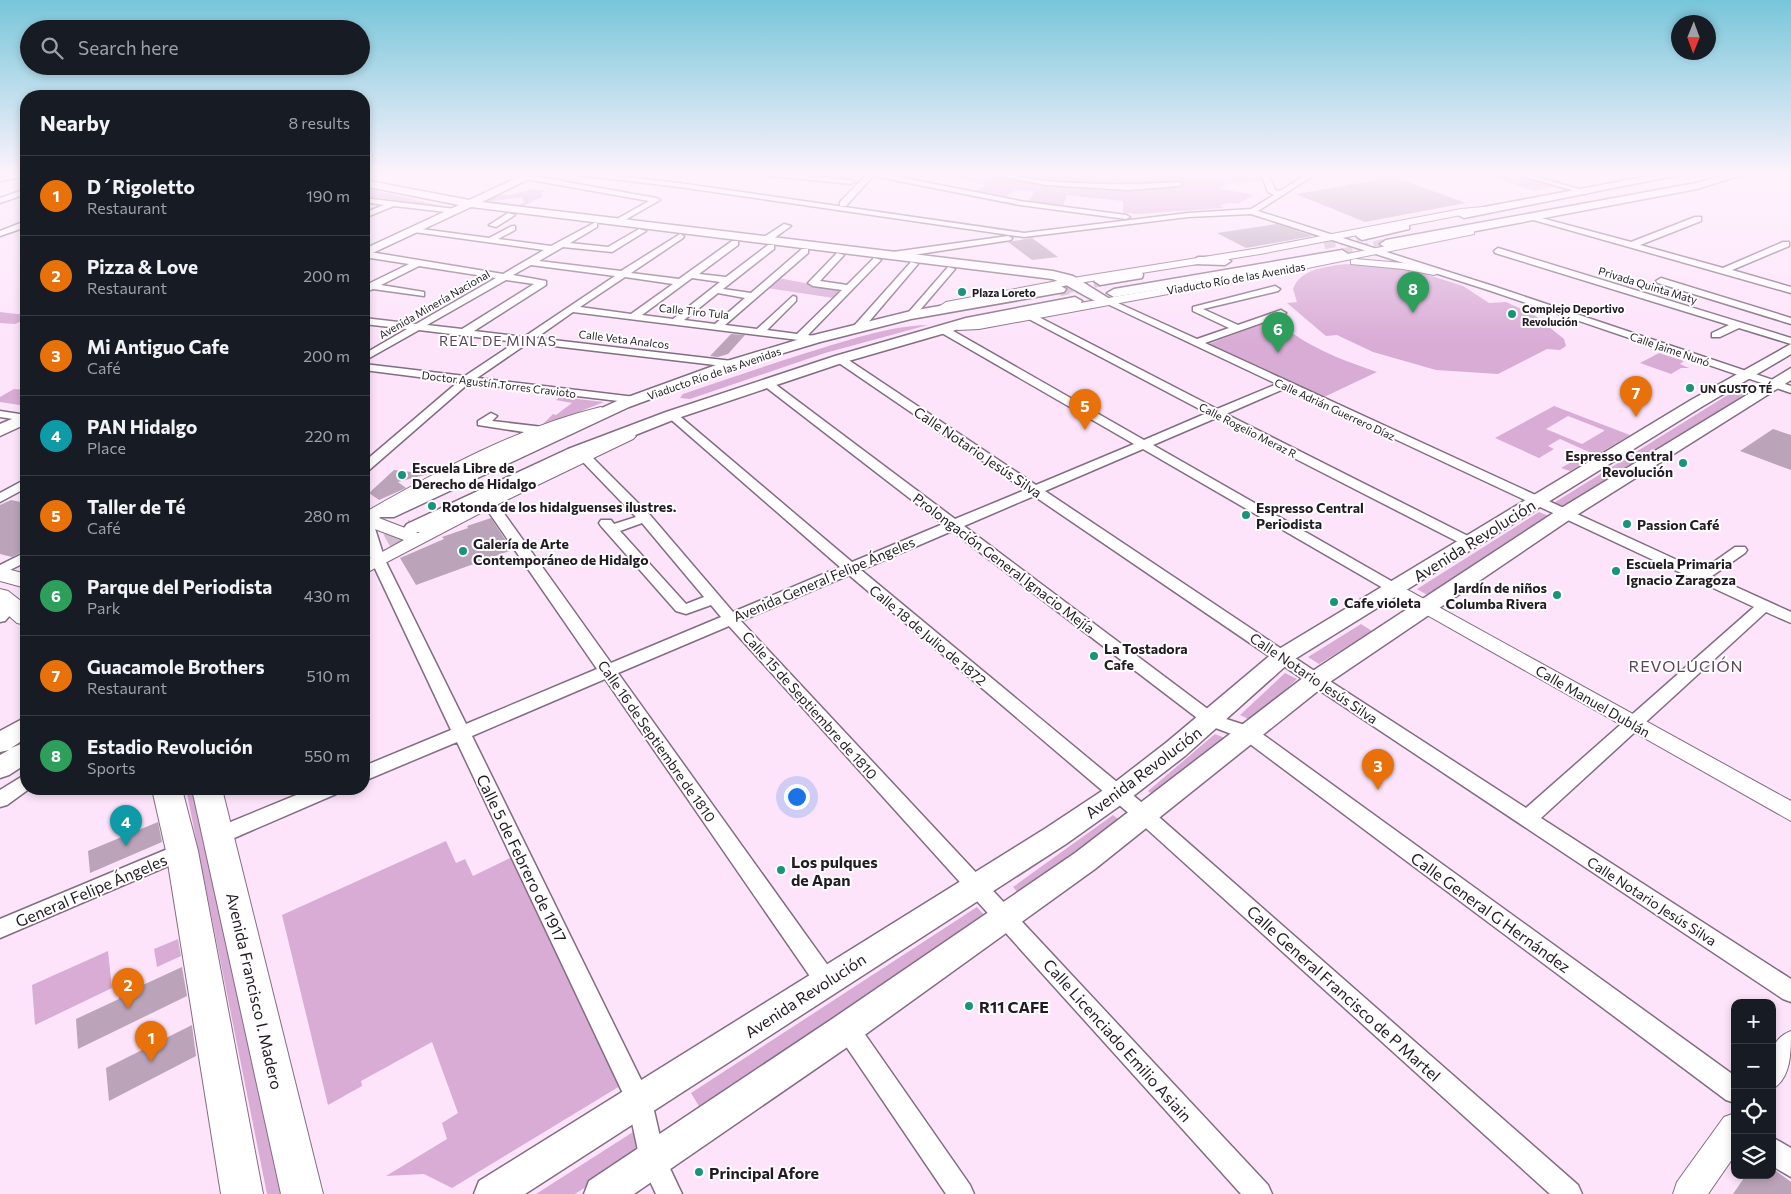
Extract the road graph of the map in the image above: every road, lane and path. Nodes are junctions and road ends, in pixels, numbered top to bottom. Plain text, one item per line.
1 (414, 230) joint
2 (509, 230) edge
3 (587, 230) edge
4 (674, 230) edge
5 (783, 230) edge
6 (1005, 230) edge
7 (1044, 230) edge
8 (1058, 230) edge
9 (1300, 230) edge
10 (1367, 230) edge
11 (1391, 230) edge
12 (1464, 230) edge
13 (1578, 230) edge
14 (1670, 230) edge
15 (642, 231) dead end
16 (1028, 233) junction
17 (1350, 233) junction
18 (20, 236) edge
19 (680, 236) dead end
20 (1362, 236) tunnel mouth
21 (0, 239) edge
22 (1326, 240) junction
23 (490, 241) junction
24 (735, 243) dead end
25 (769, 243) junction
26 (1786, 244) dead end
27 (1631, 245) junction
28 (556, 247) junction
29 (1383, 248) junction
30 (370, 251) edge
31 (804, 251) dead end
32 (1498, 251) dead end
33 (893, 254) junction
34 (370, 255) edge
35 (840, 255) dead end
36 (1348, 255) junction
37 (877, 260) dead end
38 (1197, 261) junction
39 (1226, 261) junction
40 (530, 262) junction
41 (1324, 262) junction
42 (417, 263) junction
43 (914, 264) dead end
44 (988, 266) junction
45 (1184, 268) junction
46 (951, 269) dead end
47 (1723, 271) junction
48 (1434, 272) junction
49 (620, 274) junction
50 (688, 275) junction
51 (1238, 276) junction
52 (505, 277) junction
53 (1102, 279) junction
54 (726, 280) junction
55 (1073, 281) junction
56 (1661, 281) dead end
57 (680, 282) junction
58 (1058, 286) junction
59 (370, 287) edge
60 (370, 288) edge
61 (848, 288) junction
62 (1275, 289) dead end
63 (1493, 289) junction
64 (714, 290) junction
65 (1791, 290) edge
66 (421, 294) dead end
67 (752, 296) junction
68 (1110, 297) junction
69 (793, 299) dead end
70 (1081, 303) junction
71 (570, 309) junction
72 (1280, 313) dead end
73 (911, 315) junction
74 (1028, 315) junction
75 (634, 317) junction
76 (1791, 320) edge
77 (370, 322) edge
78 (675, 322) junction
79 (1738, 325) junction
80 (718, 326) junction
81 (414, 328) junction
82 (951, 328) junction
83 (1237, 328) junction
84 (857, 329) junction
85 (761, 331) junction
86 (463, 333) junction
87 (1716, 335) dead end
88 (800, 337) junction
89 (816, 339) junction
90 (523, 340) junction
91 (1791, 341) edge
92 (1195, 343) junction
93 (1791, 348) edge
94 (370, 354) edge
95 (840, 359) junction
96 (732, 364) junction
97 (370, 368) edge
98 (1791, 373) edge
99 (1745, 374) junction
100 (465, 381) junction
101 (767, 383) junction
102 (1773, 384) junction
103 (1284, 385) junction
104 (1791, 390) edge
105 (629, 402) junction
106 (0, 414) edge
107 (1217, 414) junction
108 (491, 416) dead end
109 (20, 417) edge
110 (666, 418) junction
111 (20, 421) edge
112 (0, 431) edge
113 (543, 431) junction
114 (1143, 446) junction
115 (585, 457) junction
116 (370, 463) edge
117 (20, 486) edge
118 (1034, 491) junction
119 (0, 498) edge
120 (1536, 501) junction
121 (486, 503) junction
122 (387, 512) dead end
123 (1565, 514) junction
124 (370, 515) edge
125 (644, 518) junction
126 (370, 520) edge
127 (953, 524) junction
128 (416, 533) junction
129 (1469, 542) junction
130 (1740, 550) dead end
131 (20, 560) edge
132 (371, 564) edge
133 (851, 569) junction
134 (0, 572) edge
135 (1701, 577) junction
136 (20, 579) edge
137 (1395, 589) junction
138 (715, 598) junction
139 (1764, 606) junction
140 (1427, 607) junction
141 (731, 618) junction
142 (1791, 618) edge
143 (1282, 657) junction
144 (607, 670) junction
145 (1316, 680) junction
146 (1211, 720) junction
147 (1634, 724) junction
148 (20, 730) edge
149 (462, 732) junction
150 (1248, 733) junction
151 (0, 743) edge
152 (20, 755) edge
153 (0, 768) edge
154 (370, 771) edge
155 (20, 772) edge
156 (0, 784) edge
157 (20, 786) edge
158 (1118, 794) junction
159 (168, 795) edge
160 (208, 795) edge
161 (315, 795) edge
162 (0, 800) edge
163 (1791, 812) edge
164 (1145, 816) junction
165 (1527, 819) junction
166 (218, 836) junction
167 (182, 851) junction
168 (977, 885) junction
169 (1004, 916) junction
170 (0, 929) edge
171 (826, 980) junction
172 (1791, 992) edge
173 (847, 1028) junction
174 (1791, 1045) edge
175 (1776, 1068) edge
176 (1732, 1089) edge
177 (640, 1102) junction
178 (1731, 1134) edge
179 (1776, 1153) edge
180 (653, 1160) junction
181 (1791, 1164) edge
182 (242, 1194) edge
183 (302, 1194) edge
184 (492, 1194) edge
185 (602, 1194) edge
186 (669, 1194) edge
187 (961, 1194) edge
188 (1259, 1194) edge
189 (1569, 1194) edge
190 (1689, 1194) edge

1 - 23 street
1 - 30 main road
2 - 23 street
3 - 28 street, Avenida Minería Nacional
4 - 25 main road
5 - 25 street
6 - 16 street
7 - 16 street
8 - 16 street
9 - 22 street, Calle Jaime Nunó
10 - 17 street
11 - 20 main road
12 - 29 main road, Viaducto Río de las Avenidas
13 - 27 street
14 - 27 street
15 - 28 street
16 - 33 street
17 - 22 street
17 - 29 street
18 - 21 street
19 - 49 street
22 - 29 street, Calle Jaime Nunó
22 - 36 street
22 - 38 street
22 - 39 main road, Viaducto Río de las Avenidas
23 - 28 street
24 - 50 street
25 - 33 main road
25 - 54 street
26 - 47 street
27 - 47 street
28 - 40 street, Avenida Minería Nacional
29 - 36 street, Viaducto Río de las Avenidas
29 - 48 street, Calle Jaime Nunó
29 - 63 street, Calle Jaime Nunó
31 - 67 street
32 - 79 street, Privada Quinta Maty
33 - 44 main road
34 - 42 street
35 - 61 street
36 - 41 street, Viaducto Río de las Avenidas
36 - 51 main road, Viaducto Río de las Avenidas
37 - 61 street
38 - 39 main road
38 - 45 main road
38 - 53 street
39 - 45 main road, Viaducto Río de las Avenidas
40 - 49 street
40 - 52 street, Avenida Minería Nacional
41 - 48 street
41 - 51 street, Viaducto Río de las Avenidas
42 - 52 street
42 - 59 street
43 - 84 street
44 - 53 main road, Viaducto Río de las Avenidas
44 - 55 main road
45 - 53 main road, Viaducto Río de las Avenidas
46 - 73 street
47 - 65 street
48 - 63 street, Calle Jaime Nunó
49 - 57 street
49 - 71 street
50 - 54 street
50 - 57 street
51 - 68 street, Viaducto Río de las Avenidas
51 - 68 main road, Viaducto Río de las Avenidas
52 - 81 street, Avenida Minería Nacional
52 - 86 street
53 - 55 street
54 - 64 street
55 - 58 street
55 - 68 main road
56 - 76 street
57 - 75 street
58 - 70 street
58 - 73 main road, Viaducto Río de las Avenidas
60 - 66 street
61 - 88 street
62 - 83 street
63 - 99 street, Calle Jaime Nunó
64 - 67 street
64 - 78 street
67 - 80 street
68 - 70 street, Viaducto Río de las Avenidas
68 - 92 street, Calle Adrián Guerrero Díaz
69 - 85 street
70 - 74 street, Viaducto Río de las Avenidas
70 - 82 main road, Viaducto Río de las Avenidas
71 - 75 street, Calle Tiro Tula
71 - 90 street
72 - 83 street
73 - 84 main road, Viaducto Río de las Avenidas
74 - 82 street, Viaducto Río de las Avenidas
74 - 107 street, Calle Rogelio Meraz R
75 - 78 street, Calle Tiro Tula
77 - 81 street, Calle Veta Analcos
78 - 80 street, Calle Tiro Tula
79 - 87 street
79 - 91 street, Privada Quinta Maty
80 - 85 street, Calle Tiro Tula
81 - 86 street, Calle Veta Analcos
81 - 94 street, Avenida Minería Nacional
82 - 95 main road, Viaducto Río de las Avenidas
82 - 114 street
83 - 92 street
84 - 89 main road, Viaducto Río de las Avenidas
85 - 88 street, Calle Tiro Tula
86 - 90 street, Calle Veta Analcos
88 - 89 street, Calle Tiro Tula
89 - 96 main road, Viaducto Río de las Avenidas
90 - 96 street, Calle Veta Analcos
90 - 100 street
92 - 103 street, Calle Adrián Guerrero Díaz
93 - 99 main road, Avenida Revolución
95 - 101 main road, Viaducto Río de las Avenidas
95 - 118 street, Calle Notario Jesús Silva
96 - 105 main road, Viaducto Río de las Avenidas
97 - 100 street, Doctor Agustín Torres Cravioto
98 - 102 main road, Avenida Revolución
99 - 102 street, Calle Jaime Nunó
99 - 120 main road, Avenida Revolución
100 - 105 street, Doctor Agustín Torres Cravioto
100 - 116 street
101 - 110 main road, Viaducto Río de las Avenidas
101 - 127 street, Prolongación General Ignacio Mejía
102 - 104 street, Calle Jaime Nunó
102 - 123 main road, Avenida Revolución
103 - 107 street, Avenida General Felipe Ángeles
103 - 120 street, Calle Adrián Guerrero Díaz
105 - 113 street
105 - 122 main road, Viaducto Río de las Avenidas
106 - 109 street
107 - 114 street, Avenida General Felipe Ángeles
107 - 129 street, Calle Rogelio Meraz R
108 - 113 street
110 - 115 street, Viaducto Río de las Avenidas
110 - 128 main road, Viaducto Río de las Avenidas
110 - 133 street, Calle 18 de Julio de 1872
111 - 112 main road
113 - 124 street
114 - 118 street, Avenida General Felipe Ángeles
114 - 137 street
115 - 121 street, Viaducto Río de las Avenidas
115 - 125 street, Calle 15 de Septiembre de 1810
117 - 119 street
118 - 127 street, Avenida General Felipe Ángeles
118 - 143 street, Calle Notario Jesús Silva
120 - 123 street, Calle Adrián Guerrero Díaz
120 - 129 main road, Avenida Revolución
121 - 128 street, Viaducto Río de las Avenidas
121 - 144 street, Calle 16 de Septiembre de 1810
123 - 135 street, Calle Adrián Guerrero Díaz
123 - 140 main road, Avenida Revolución
125 - 138 street, Calle 15 de Septiembre de 1810
125 - 138 street
126 - 128 street
127 - 133 street, Avenida General Felipe Ángeles
127 - 146 street, Prolongación General Ignacio Mejía
128 - 132 street, Viaducto Río de las Avenidas
129 - 137 main road, Avenida Revolución
130 - 135 street
131 - 134 street
132 - 149 street, Calle 5 de Febrero de 1917
133 - 141 street, Avenida General Felipe Ángeles
133 - 158 street, Calle 18 de Julio de 1872
134 - 136 main road
135 - 139 street, Calle Adrián Guerrero Díaz
137 - 140 street, Calle Manuel Dublán
137 - 143 main road, Avenida Revolución
138 - 141 street, Calle 15 de Septiembre de 1810
139 - 142 street, Calle Adrián Guerrero Díaz
139 - 147 street
140 - 145 main road, Avenida Revolución
140 - 147 street, Calle Manuel Dublán
141 - 144 street, Avenida General Felipe Ángeles
141 - 168 street, Calle 15 de Septiembre de 1810
143 - 145 street, Calle Notario Jesús Silva
143 - 146 main road, Avenida Revolución
144 - 149 street, Avenida General Felipe Ángeles
144 - 171 street, Calle 16 de Septiembre de 1810
145 - 150 main road, Avenida Revolución
145 - 165 street, Calle Notario Jesús Silva
146 - 150 street, Prolongación General Ignacio Mejía
146 - 158 main road, Avenida Revolución
147 - 163 street, Calle Manuel Dublán
147 - 165 street
148 - 151 main road
149 - 154 street, Avenida General Felipe Ángeles
149 - 177 street, Calle 5 de Febrero de 1917
150 - 164 main road, Avenida Revolución
150 - 176 street, Calle General G Hernández
152 - 153 main road
155 - 156 main road
157 - 162 street
158 - 164 street, Calle General Francisco de P Martel
158 - 168 main road, Avenida Revolución
159 - 167 main road
160 - 166 main road, Avenida Francisco I. Madero
161 - 166 street
164 - 169 main road, Avenida Revolución
164 - 189 street, Calle General Francisco de P Martel
165 - 172 street, Calle Notario Jesús Silva
166 - 183 main road, Avenida Francisco I. Madero
167 - 170 street, General Felipe Ángeles
167 - 182 main road
168 - 169 street, Calle Licenciado Emilio Asiain
168 - 171 main road, Avenida Revolución
169 - 173 main road, Avenida Revolución
169 - 188 street, Calle Licenciado Emilio Asiain
171 - 177 main road, Avenida Revolución
173 - 180 main road, Avenida Revolución
173 - 187 street
174 - 175 street
177 - 180 street, Calle 5 de Febrero de 1917
177 - 184 main road, Avenida Revolución
178 - 190 street
179 - 181 street
180 - 185 main road, Avenida Revolución
180 - 186 street, Calle 5 de Febrero de 1917

